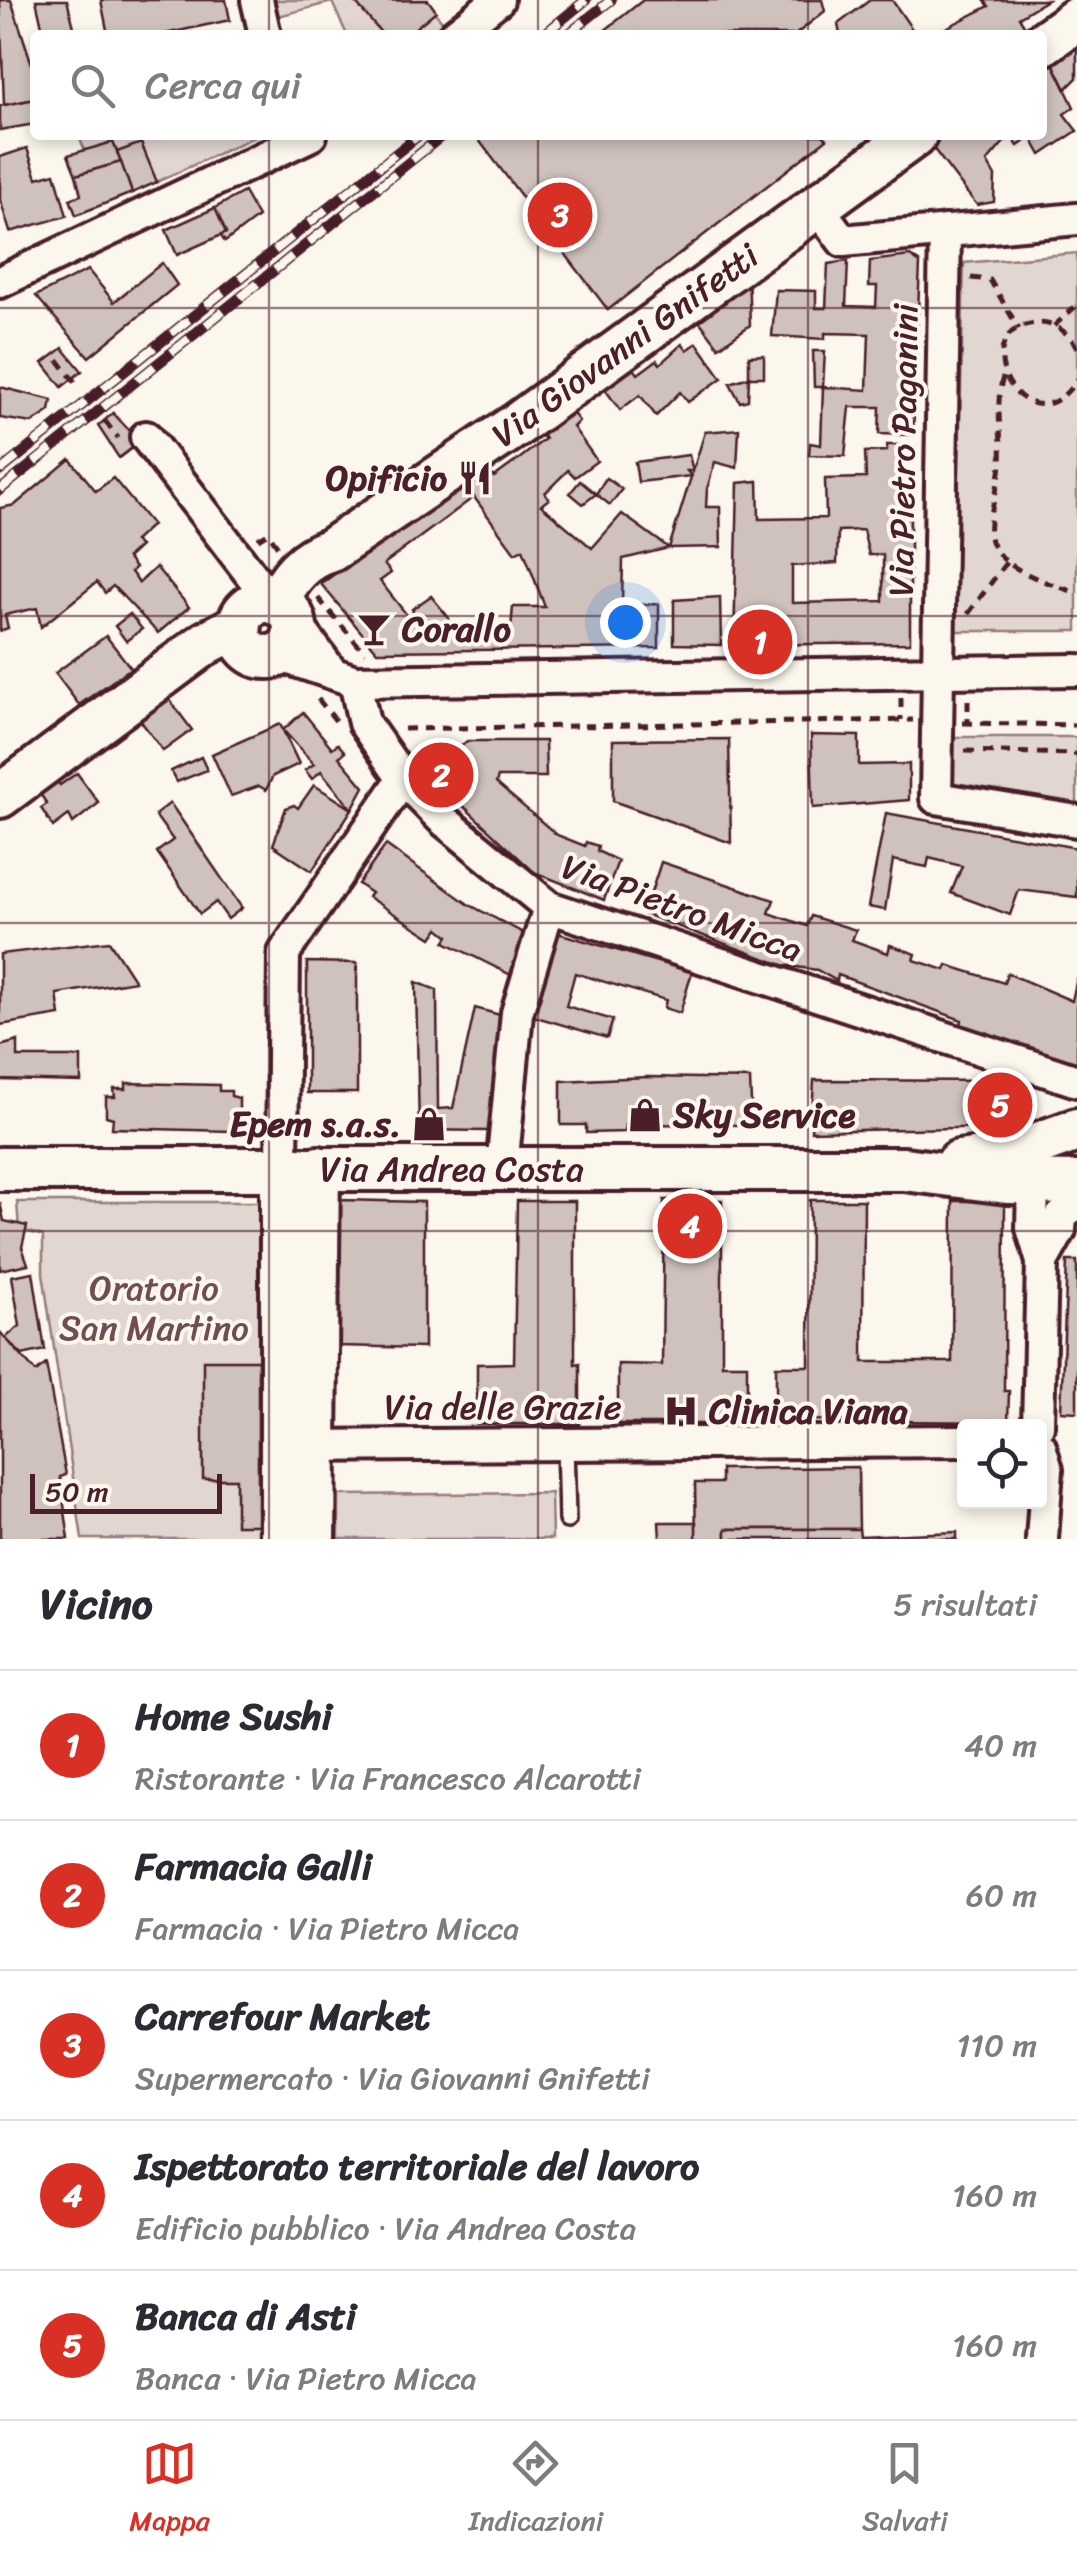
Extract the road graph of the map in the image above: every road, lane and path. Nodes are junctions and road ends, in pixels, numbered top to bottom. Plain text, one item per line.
1 (257, 0) edge
2 (498, 0) edge
3 (1077, 19) edge
4 (264, 30) edge
5 (460, 30) edge
6 (1047, 40) edge
7 (293, 140) edge
8 (908, 140) edge
9 (817, 206) junction
10 (1077, 219) edge
11 (945, 232) junction
12 (964, 277) dead end
13 (0, 282) edge
14 (1077, 305) edge
15 (1054, 326) junction
16 (1019, 329) junction
17 (1077, 348) edge
18 (58, 360) dead end
19 (1003, 377) junction
20 (1077, 379) edge
21 (77, 385) dead end
22 (104, 421) dead end
23 (134, 441) joint
24 (234, 542) junction
25 (280, 548) dead end
26 (1008, 560) junction
27 (1077, 593) edge
28 (964, 619) dead end
29 (293, 634) junction
30 (374, 653) dead end
31 (935, 670) junction
32 (1077, 670) edge
33 (901, 692) dead end
34 (968, 692) dead end
35 (901, 720) junction
36 (926, 720) dead end
37 (394, 722) dead end
38 (956, 722) dead end
39 (345, 723) dead end
40 (968, 724) junction
41 (1077, 725) edge
42 (936, 750) junction
43 (1077, 754) edge
44 (403, 779) junction
45 (0, 796) edge
46 (1077, 821) edge
47 (549, 907) junction
48 (1077, 1081) edge
49 (1068, 1144) edge
50 (0, 1168) edge
51 (300, 1168) junction
52 (502, 1168) junction
53 (904, 1169) junction
54 (1032, 1182) junction
55 (1077, 1183) edge
56 (1077, 1202) edge
57 (1042, 1262) junction
58 (1038, 1419) edge
59 (957, 1440) edge
60 (565, 1444) junction
61 (298, 1446) junction
62 (1054, 1464) edge
63 (567, 1520) dead end
64 (282, 1539) edge
65 (314, 1539) edge
66 (1042, 1539) edge

1 - 4 street
2 - 5 street
3 - 6 street
7 - 13 street
8 - 9 street, Via Giovanni Gnifetti
9 - 11 street
9 - 29 street, Via Giovanni Gnifetti
10 - 11 street
11 - 31 street, Via Pietro Paganini
12 - 16 path
14 - 15 path
15 - 16 path
15 - 17 path
16 - 19 path
18 - 21 path
19 - 20 path
19 - 26 path
22 - 23 path
23 - 24 street, Via Pietro Micca
24 - 25 path
24 - 29 street, Via Pietro Micca
26 - 27 path
26 - 28 path
29 - 30 path
29 - 31 street
29 - 39 path
29 - 44 street, Via Pietro Micca
29 - 45 street, Via Giovanni Gnifetti
31 - 32 street
31 - 42 street, Via Pietro Paganini
33 - 35 path
34 - 40 path
35 - 36 path
35 - 37 path
38 - 40 path
40 - 41 path
42 - 43 path
42 - 46 street, Via Pietro Paganini
44 - 47 street, Via Pietro Micca
44 - 51 street
47 - 48 street, Via Pietro Micca
47 - 52 street
49 - 53 street, Via Andrea Costa
49 - 54 street, Via Andrea Costa
50 - 51 street, Via Andrea Costa
51 - 52 street, Via Andrea Costa
51 - 61 street
52 - 53 street, Via Andrea Costa
53 - 54 street, Via Andrea Costa
54 - 55 street, Via Andrea Costa
54 - 57 street
56 - 57 street
57 - 58 street
59 - 60 street, Via delle Grazie
60 - 61 street, Via delle Grazie
60 - 63 lane
61 - 64 street
61 - 65 street
62 - 66 street

